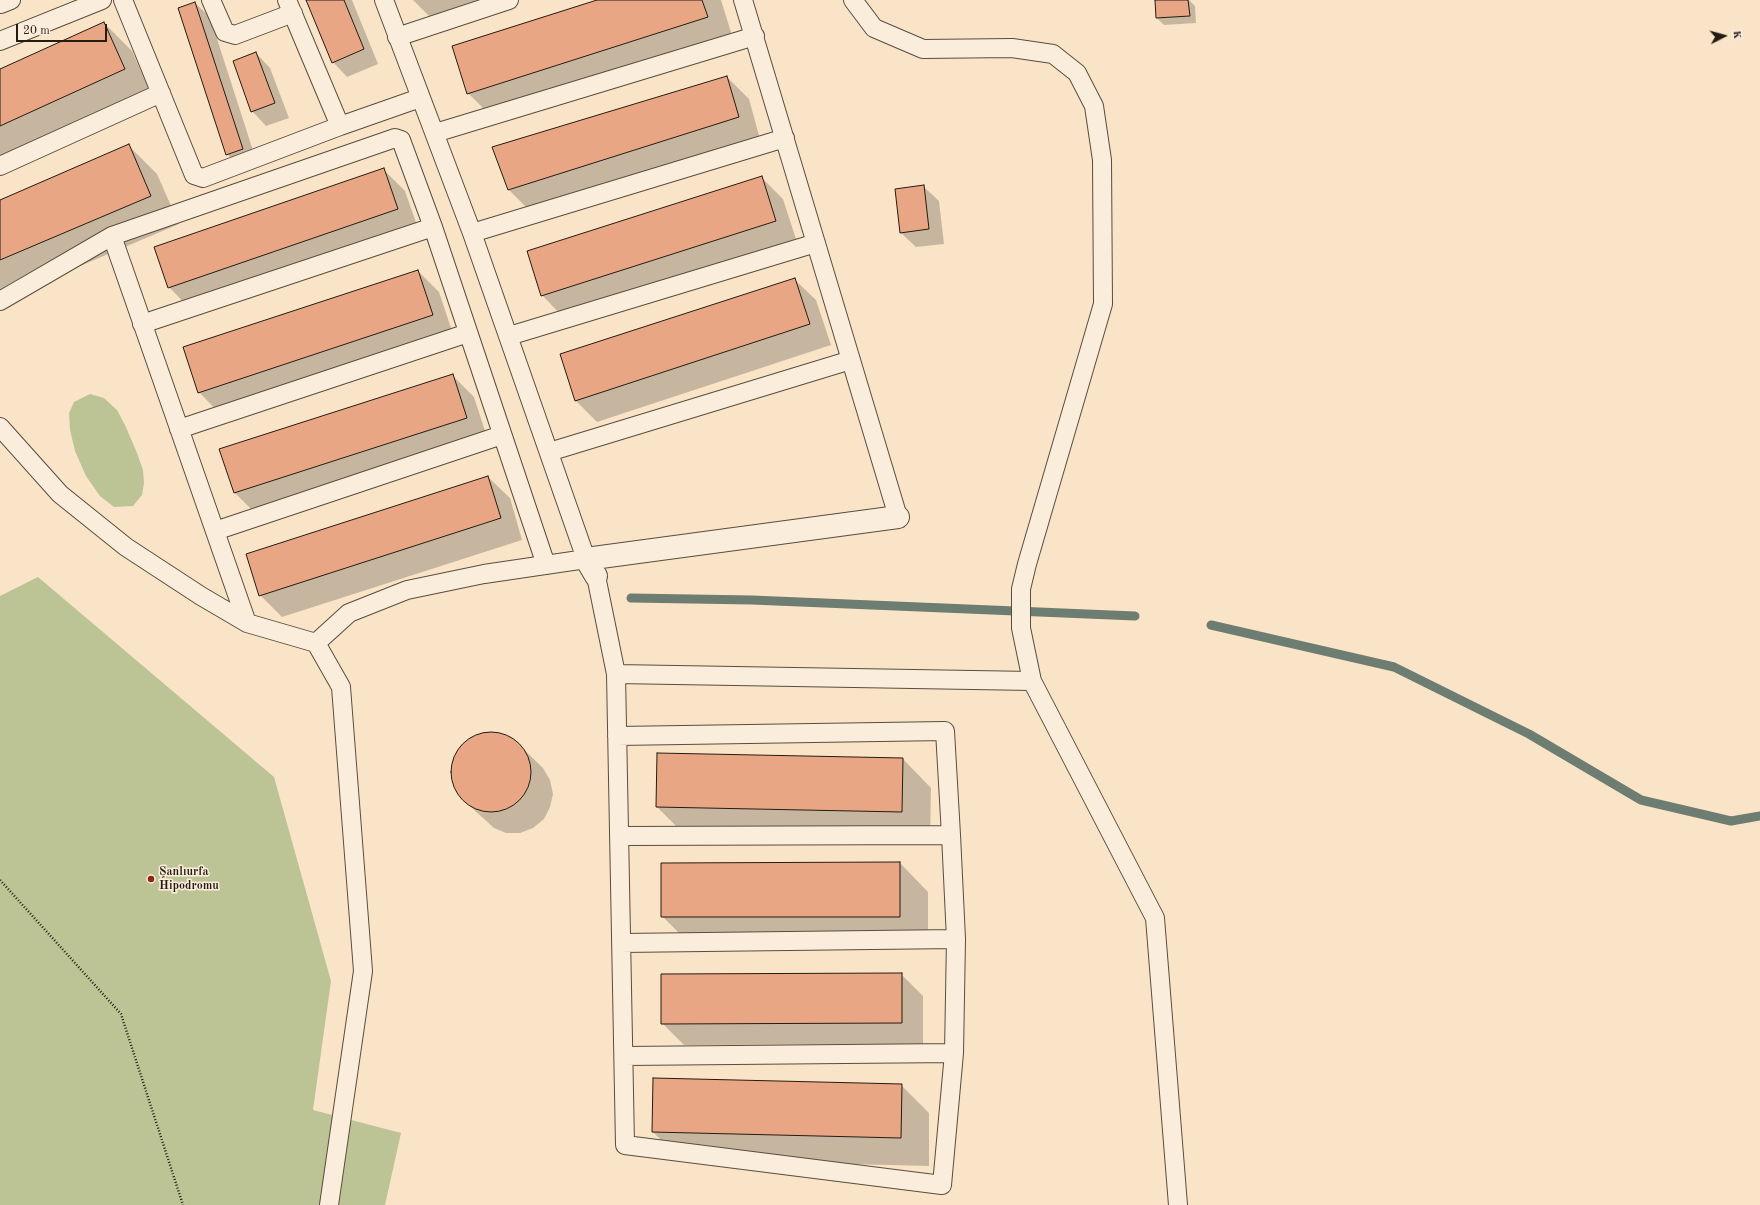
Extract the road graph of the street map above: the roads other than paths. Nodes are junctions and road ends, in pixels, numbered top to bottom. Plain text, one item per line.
1 (11, 0) edge
2 (102, 0) edge
3 (123, 0) edge
4 (211, 0) edge
5 (384, 0) edge
6 (509, 0) edge
7 (743, 0) edge
8 (853, 0) edge
9 (0, 2) edge
10 (290, 6) edge
11 (754, 36) junction
12 (398, 37) junction
13 (0, 41) edge
14 (161, 93) junction
15 (420, 98) junction
16 (340, 126) junction
17 (435, 133) junction
18 (785, 138) junction
19 (0, 166) edge
20 (433, 226) junction
21 (472, 233) junction
22 (112, 236) junction
23 (816, 243) junction
24 (0, 301) edge
25 (142, 324) junction
26 (468, 333) junction
27 (509, 336) junction
28 (851, 360) junction
29 (0, 427) edge
30 (179, 430) junction
31 (502, 435) junction
32 (549, 452) junction
33 (898, 517) joint
34 (215, 531) junction
35 (546, 565) junction
36 (591, 567) junction
37 (247, 623) junction
38 (316, 643) junction
39 (616, 674) junction
40 (1032, 681) junction
41 (617, 736) junction
42 (951, 835) junction
43 (619, 836) junction
44 (956, 939) junction
45 (621, 943) junction
46 (954, 1053) junction
47 (624, 1056) junction
48 (329, 1205) edge
49 (1178, 1205) edge

1 - 9 lane
2 - 13 lane
3 - 14 lane
4 - 10 lane
5 - 12 lane
6 - 12 lane
7 - 11 lane
8 - 40 lane
10 - 16 lane
11 - 17 lane
11 - 18 lane
12 - 15 lane
14 - 16 lane
14 - 19 lane
15 - 16 lane
15 - 17 lane
17 - 21 lane
18 - 21 lane
18 - 23 lane
20 - 22 lane
20 - 25 lane
20 - 26 lane
21 - 27 lane
22 - 24 lane
22 - 25 lane
23 - 27 lane
23 - 28 lane
25 - 30 lane
26 - 30 lane
26 - 31 lane
27 - 32 lane
28 - 32 lane
28 - 33 lane
29 - 37 lane
30 - 34 lane
31 - 34 lane
31 - 35 lane
32 - 36 lane
33 - 36 street
34 - 37 lane
35 - 36 lane
35 - 38 lane
36 - 39 lane
37 - 38 lane
38 - 48 lane
39 - 40 lane
39 - 41 lane
40 - 49 lane
41 - 42 lane
41 - 43 lane
42 - 43 lane
42 - 44 lane
43 - 45 lane
44 - 45 lane
44 - 46 lane
45 - 47 lane
46 - 47 lane
46 - 47 lane

